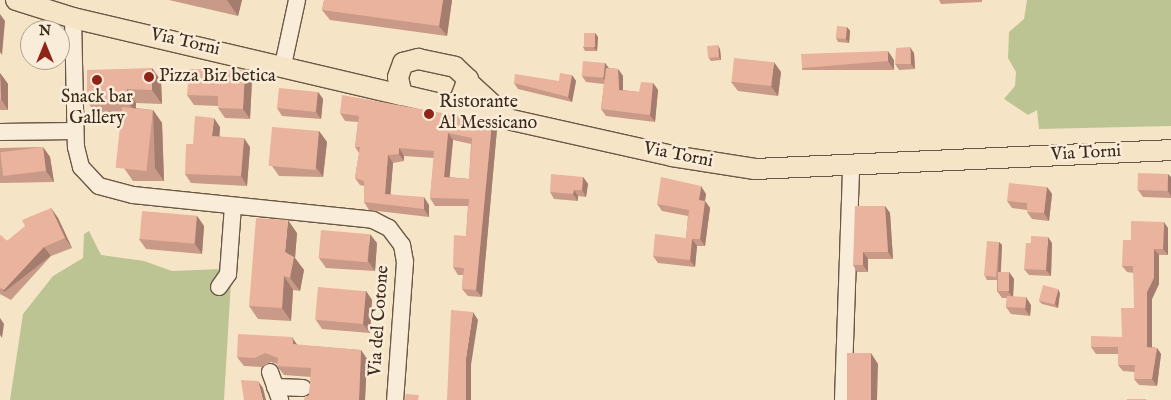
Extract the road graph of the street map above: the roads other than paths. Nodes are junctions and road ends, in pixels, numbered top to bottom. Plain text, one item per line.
1 (16, 0) edge
2 (297, 0) edge
3 (73, 18) junction
4 (403, 63) junction
5 (283, 65) junction
6 (468, 82) junction
7 (356, 83) junction
8 (402, 95) junction
9 (449, 106) junction
10 (508, 118) junction
11 (75, 130) junction
12 (0, 132) edge
13 (1171, 150) edge
14 (851, 167) junction
15 (233, 206) junction
16 (219, 287) dead end
17 (275, 386) edge
18 (303, 388) dead end
19 (395, 400) edge
20 (842, 400) edge

1 - 3 main road, Via Torni
2 - 5 street
3 - 5 main road, Via Torni
3 - 11 street, Via del Cotone
4 - 6 main road, Via Torni
4 - 7 main road, Via Torni
4 - 8 main road
5 - 7 main road, Via Torni
6 - 9 main road
6 - 10 main road, Via Torni
7 - 8 main road, Via Torni
8 - 9 main road, Via Torni
9 - 10 main road, Via Torni
10 - 14 main road, Via Torni
11 - 12 street
11 - 15 street, Via del Cotone
13 - 14 main road, Via Torni
14 - 20 street
15 - 16 street
15 - 19 street, Via del Cotone
17 - 18 street

